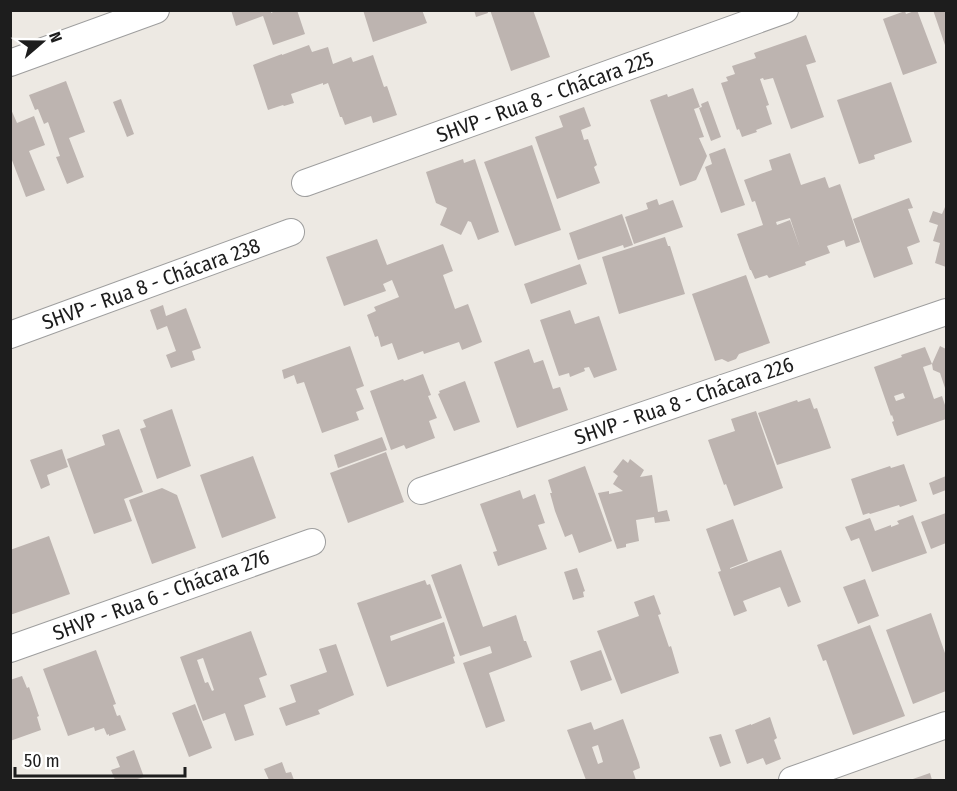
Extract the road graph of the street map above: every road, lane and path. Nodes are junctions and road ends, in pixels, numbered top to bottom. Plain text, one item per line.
1 (156, 10) edge
2 (784, 10) edge
3 (10, 63) edge
4 (304, 183) dead end
5 (291, 232) dead end
6 (946, 312) edge
7 (10, 335) edge
8 (421, 491) dead end
9 (312, 542) dead end
10 (10, 649) edge
11 (946, 726) edge
12 (792, 780) edge

1 - 3 street
2 - 4 street, SHVP - Rua 8 - Chácara 225
5 - 7 street, SHVP - Rua 8 - Chácara 238
6 - 8 street, SHVP - Rua 8 - Chácara 226
9 - 10 street, SHVP - Rua 6 - Chácara 276
11 - 12 street

